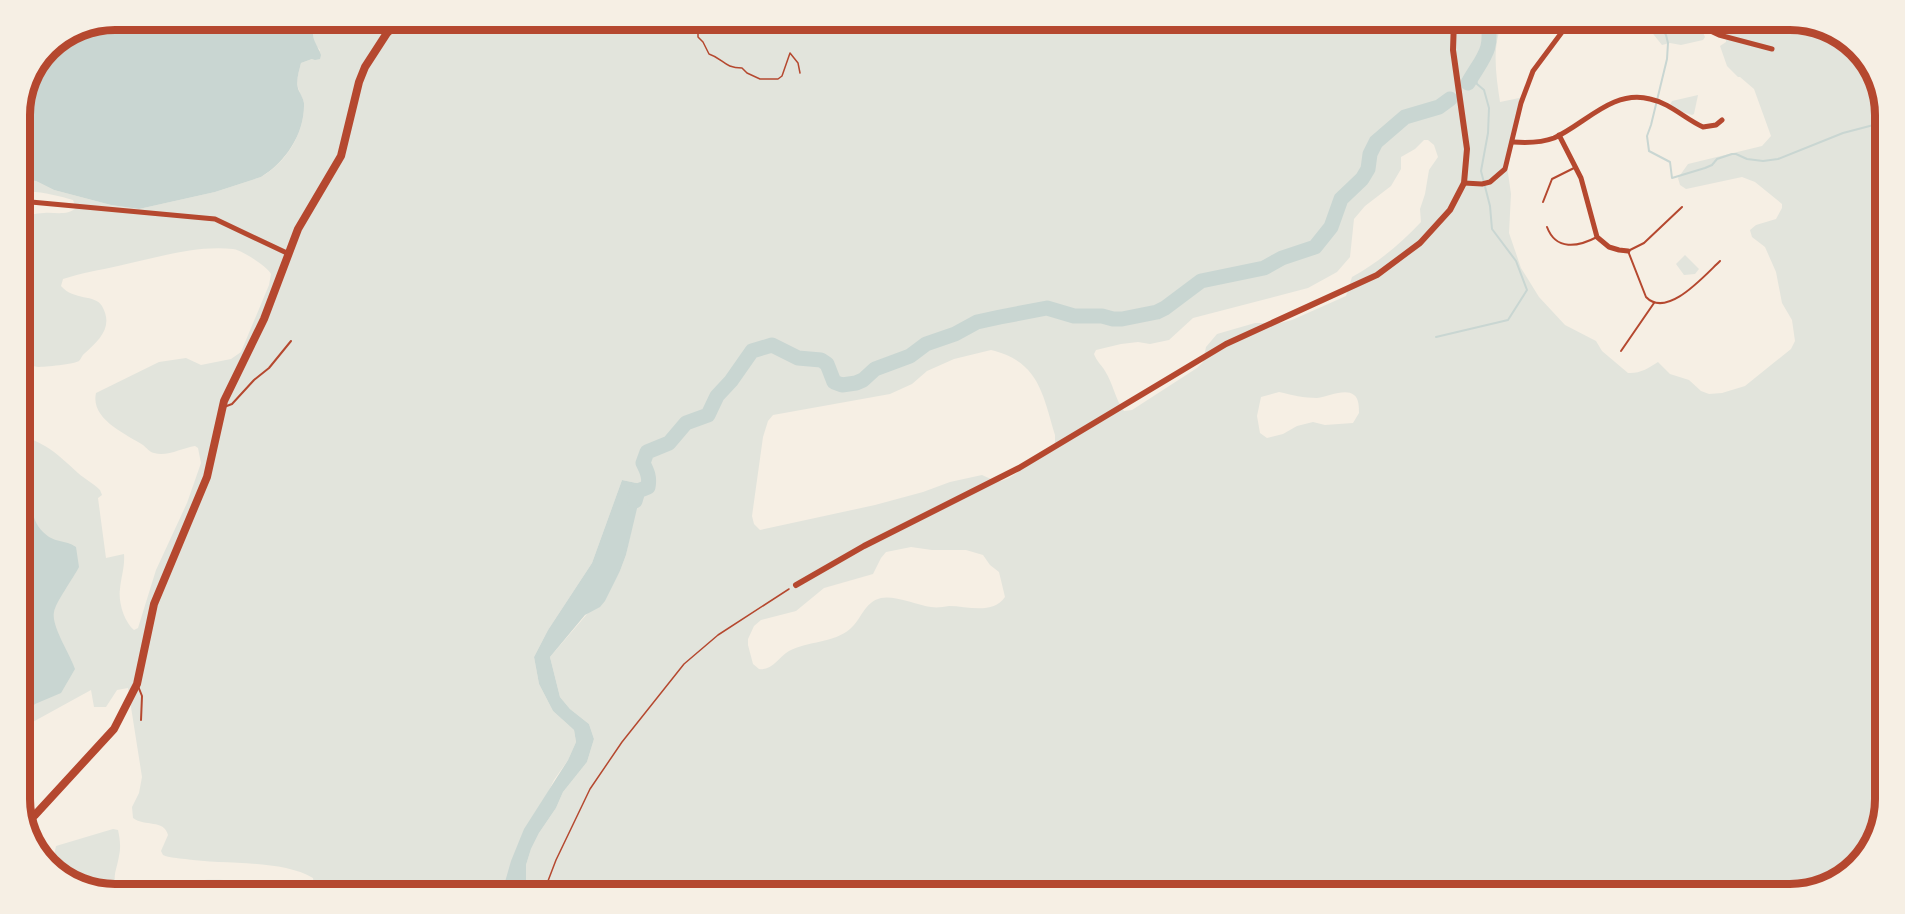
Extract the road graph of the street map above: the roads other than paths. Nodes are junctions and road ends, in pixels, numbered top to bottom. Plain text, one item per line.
1 (390, 30) edge
2 (1454, 30) edge
3 (1564, 30) edge
4 (1709, 30) edge
5 (1772, 49) dead end
6 (1722, 120) dead end
7 (1559, 135) junction
8 (1513, 142) junction
9 (1576, 167) junction
10 (1464, 183) junction
11 (30, 202) edge
12 (1543, 202) dead end
13 (1682, 207) dead end
14 (1547, 227) dead end
15 (1597, 237) junction
16 (1628, 251) junction
17 (289, 254) junction
18 (1720, 261) dead end
19 (1654, 303) junction
20 (291, 341) dead end
21 (1622, 351) dead end
22 (221, 408) junction
23 (796, 585) road end
24 (137, 684) junction
25 (141, 720) dead end
26 (33, 817) edge

1 - 17 main road
2 - 10 street
3 - 8 street
4 - 5 street
6 - 7 street
7 - 8 street
7 - 9 street
8 - 10 street
9 - 12 lane
9 - 15 street
10 - 23 street
11 - 17 street
13 - 16 lane
14 - 15 lane
15 - 16 street
16 - 19 lane
17 - 22 main road
18 - 19 lane
19 - 21 lane
20 - 22 lane
22 - 24 main road
24 - 25 lane
24 - 26 main road

